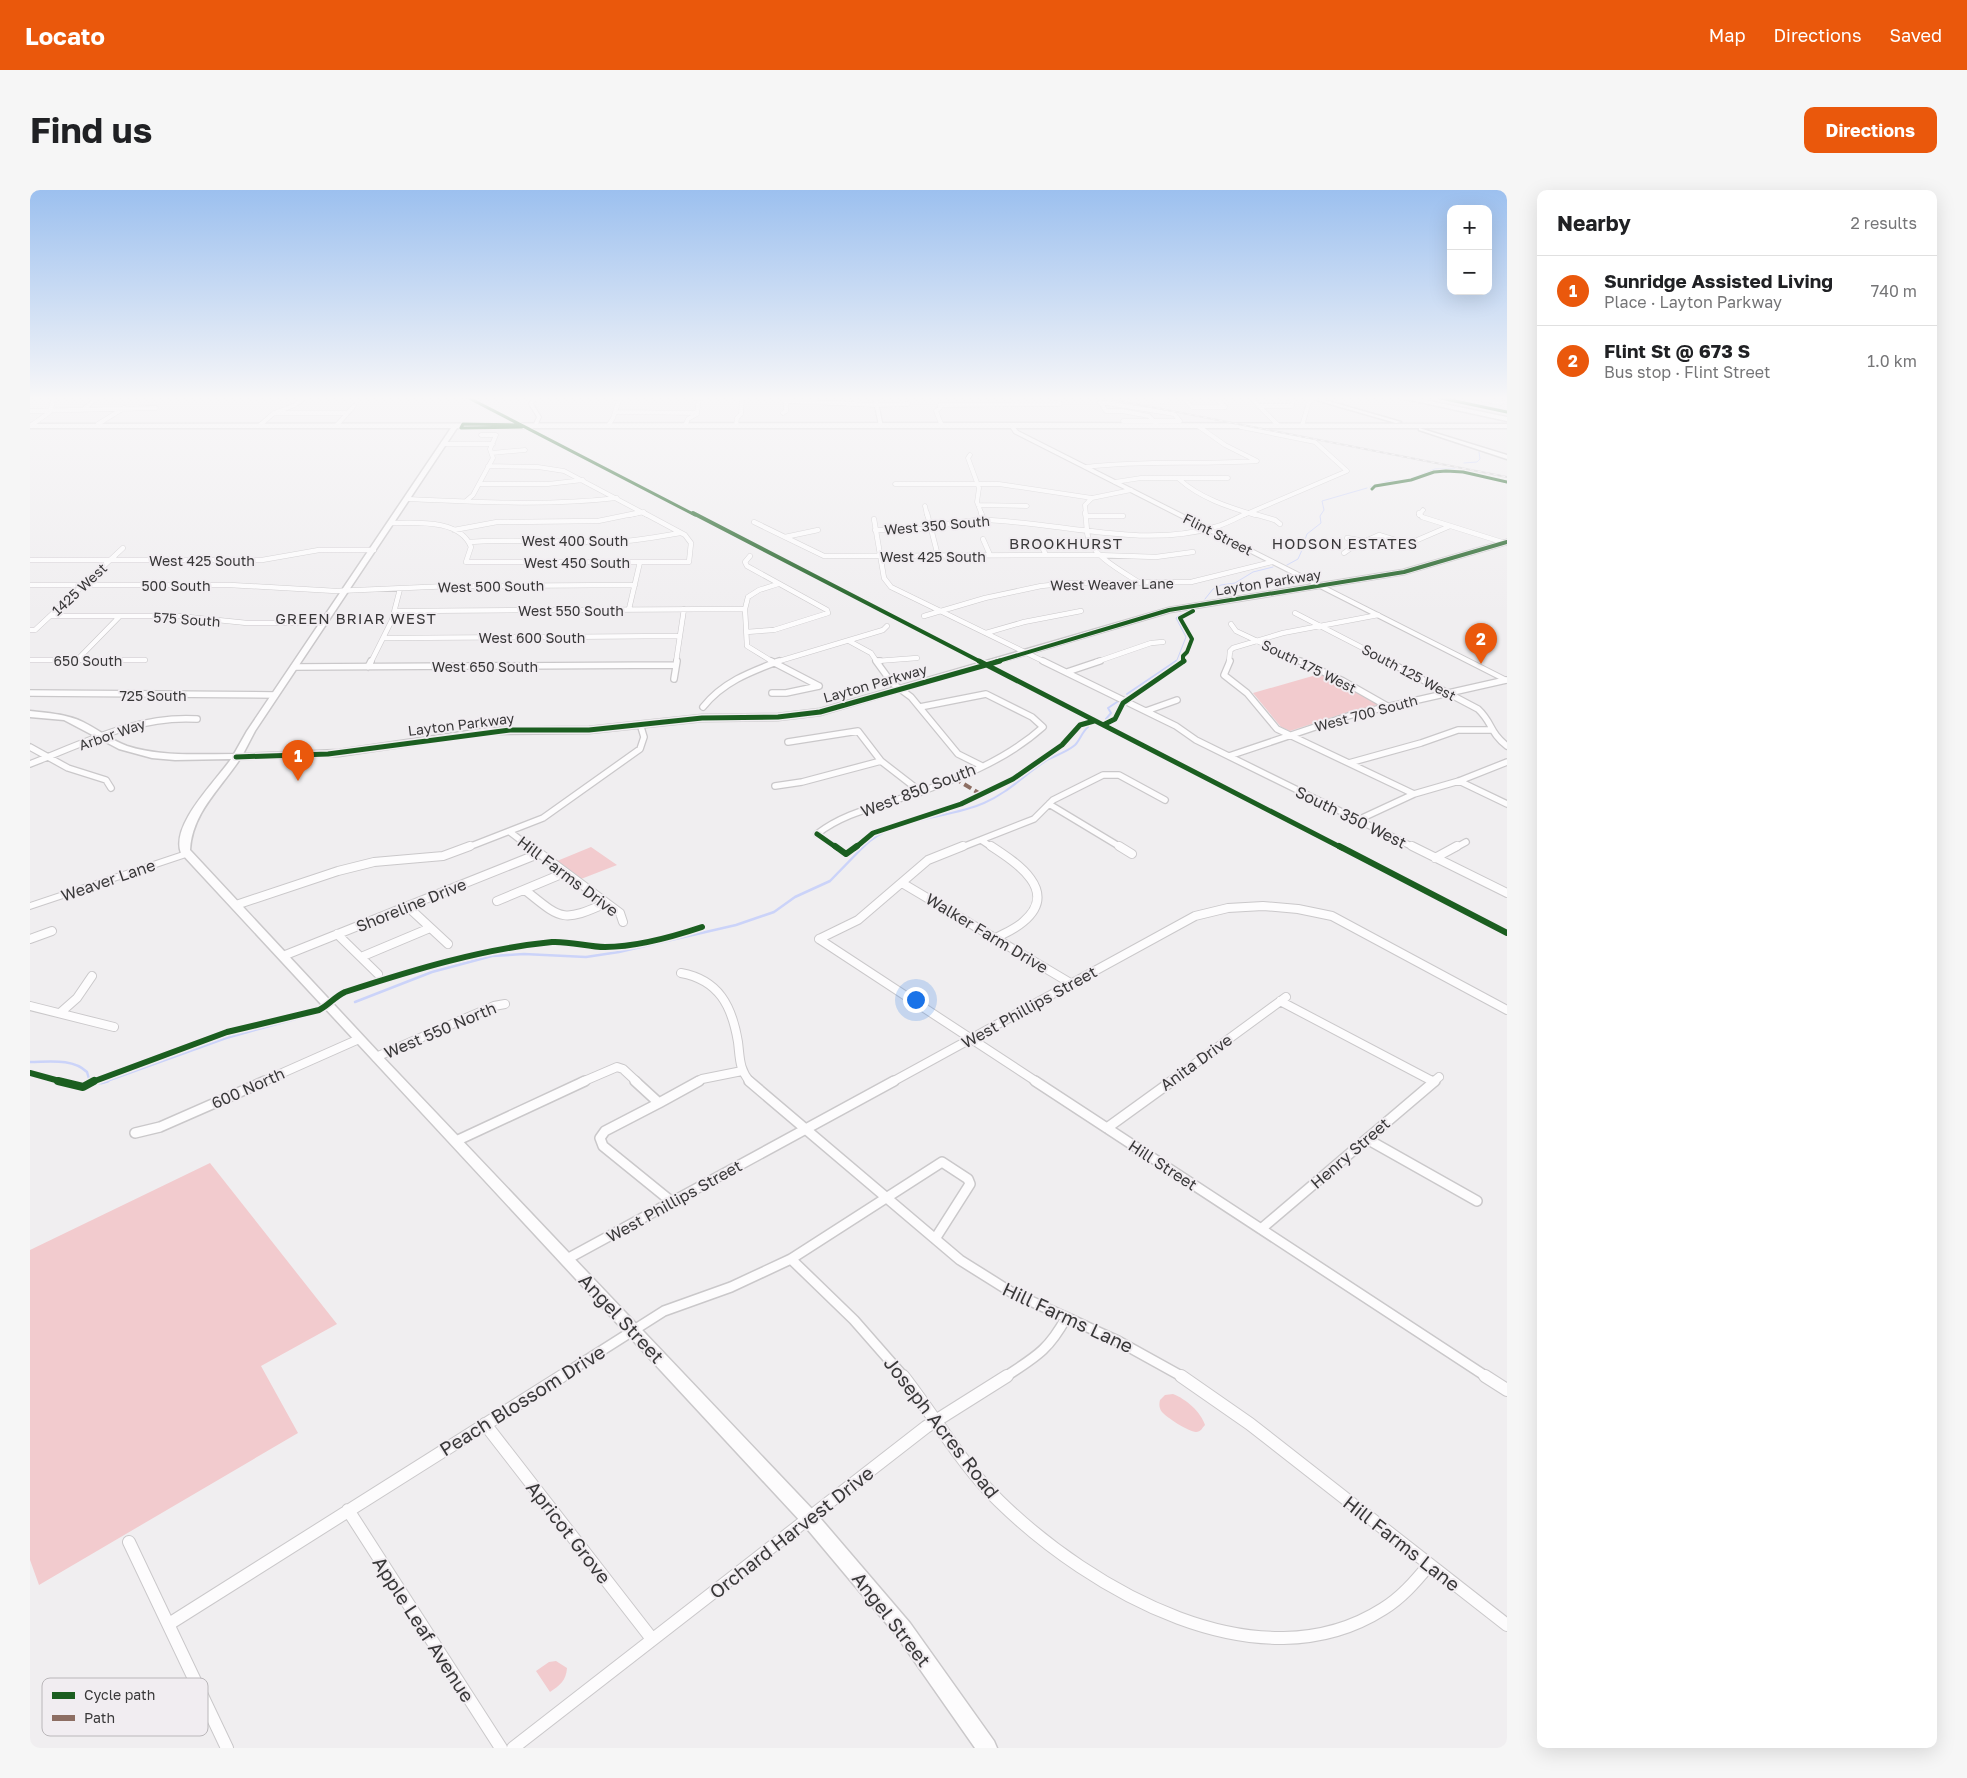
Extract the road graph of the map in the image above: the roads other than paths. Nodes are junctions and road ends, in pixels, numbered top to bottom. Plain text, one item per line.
1 (427, 470) edge
2 (486, 470) edge
3 (558, 470) edge
4 (973, 470) edge
5 (1091, 470) edge
6 (1346, 470) edge
7 (1223, 471) dead end
8 (1179, 479) junction
9 (583, 480) junction
10 (1115, 482) junction
11 (479, 484) junction
12 (895, 484) dead end
13 (978, 484) junction
14 (1131, 490) junction
15 (617, 498) junction
16 (1092, 498) junction
17 (408, 499) junction
18 (1228, 500) dead end
19 (466, 501) junction
20 (1219, 502) junction
21 (978, 505) junction
22 (925, 506) dead end
23 (1027, 506) dead end
24 (1423, 510) dead end
25 (644, 512) junction
26 (1248, 513) junction
27 (1086, 516) junction
28 (1123, 516) dead end
29 (874, 519) dead end
30 (984, 520) junction
31 (754, 522) dead end
32 (392, 523) junction
33 (1280, 524) dead end
34 (1450, 526) junction
35 (930, 527) junction
36 (1207, 529) junction
37 (454, 530) junction
38 (818, 530) dead end
39 (875, 530) junction
40 (680, 532) junction
41 (1088, 532) junction
42 (785, 537) junction
43 (1347, 538) dead end
44 (983, 539) dead end
45 (1364, 541) junction
46 (470, 542) junction
47 (1040, 543) dead end
48 (1506, 543) edge
49 (123, 548) dead end
50 (374, 550) junction
51 (1193, 552) dead end
52 (1344, 553) dead end
53 (1046, 555) junction
54 (1102, 555) junction
55 (750, 556) dead end
56 (879, 556) junction
57 (938, 556) junction
58 (990, 556) junction
59 (286, 558) junction
60 (30, 560) edge
61 (111, 560) junction
62 (292, 561) dead end
63 (640, 562) junction
64 (1272, 562) junction
65 (1140, 583) junction
66 (778, 584) junction
67 (30, 585) edge
68 (84, 585) junction
69 (636, 585) junction
70 (1321, 586) junction
71 (400, 589) junction
72 (343, 590) junction
73 (684, 609) junction
74 (745, 609) junction
75 (629, 610) junction
76 (397, 611) junction
77 (940, 611) junction
78 (1081, 611) dead end
79 (1295, 613) dead end
80 (1378, 615) junction
81 (50, 616) junction
82 (120, 616) junction
83 (924, 616) dead end
84 (323, 623) junction
85 (1231, 624) dead end
86 (887, 626) dead end
87 (1322, 626) junction
88 (33, 630) edge
89 (746, 632) junction
90 (986, 633) junction
91 (680, 636) junction
92 (384, 638) junction
93 (850, 641) junction
94 (1256, 641) junction
95 (1163, 642) dead end
96 (1024, 653) junction
97 (918, 658) dead end
98 (30, 660) edge
99 (77, 660) junction
100 (145, 660) dead end
101 (877, 661) junction
102 (775, 663) junction
103 (368, 666) junction
104 (676, 666) junction
105 (294, 667) junction
106 (1067, 672) junction
107 (674, 679) dead end
108 (1507, 680) edge
109 (902, 690) junction
110 (30, 693) edge
111 (772, 693) dead end
112 (1447, 693) junction
113 (275, 695) junction
114 (1177, 700) dead end
115 (920, 706) junction
116 (1387, 706) junction
117 (703, 707) dead end
118 (1146, 711) junction
119 (30, 714) edge
120 (197, 720) dead end
121 (640, 724) junction
122 (1490, 730) junction
123 (1288, 735) junction
124 (103, 736) junction
125 (788, 742) dead end
126 (1507, 746) edge
127 (30, 747) edge
128 (236, 756) junction
129 (1229, 756) junction
130 (49, 757) junction
131 (881, 761) junction
132 (1507, 762) edge
133 (1349, 763) junction
134 (30, 764) edge
135 (982, 766) junction
136 (1459, 781) junction
137 (775, 786) dead end
138 (111, 788) dead end
139 (921, 792) junction
140 (1414, 794) junction
141 (1165, 800) dead end
142 (1049, 804) junction
143 (1507, 804) edge
144 (1358, 820) junction
145 (510, 832) junction
146 (817, 834) dead end
147 (981, 840) junction
148 (1466, 842) dead end
149 (186, 854) junction
150 (538, 854) junction
151 (1132, 854) dead end
152 (1435, 858) junction
153 (564, 873) junction
154 (902, 883) junction
155 (525, 890) junction
156 (1507, 893) edge
157 (498, 901) dead end
158 (606, 903) junction
159 (236, 905) junction
160 (30, 906) edge
161 (406, 906) junction
162 (623, 922) dead end
163 (430, 928) junction
164 (52, 931) dead end
165 (336, 934) junction
166 (996, 938) junction
167 (30, 939) edge
168 (448, 944) dead end
169 (283, 956) junction
170 (361, 958) junction
171 (680, 973) dead end
172 (378, 974) dead end
173 (92, 976) dead end
174 (1072, 984) junction
175 (504, 1004) dead end
176 (30, 1006) edge
177 (1507, 1010) edge
178 (60, 1013) junction
179 (114, 1026) dead end
180 (971, 1038) junction
181 (359, 1039) junction
182 (376, 1057) junction
183 (742, 1071) junction
184 (1436, 1080) joint
185 (659, 1103) junction
186 (1107, 1128) junction
187 (804, 1130) junction
188 (135, 1133) dead end
189 (1367, 1139) junction
190 (456, 1141) junction
191 (886, 1198) junction
192 (1477, 1201) dead end
193 (672, 1202) junction
194 (1261, 1230) junction
195 (935, 1239) junction
196 (567, 1259) junction
197 (791, 1259) junction
198 (1066, 1318) junction
199 (632, 1330) junction
200 (1507, 1390) edge
201 (936, 1420) junction
202 (485, 1424) junction
203 (348, 1510) junction
204 (809, 1518) junction
205 (129, 1542) dead end
206 (1429, 1565) junction
207 (169, 1624) junction
208 (1507, 1626) edge
209 (652, 1639) junction
210 (195, 1678) edge
211 (208, 1706) edge
212 (228, 1748) edge
213 (501, 1748) edge
214 (514, 1748) edge
215 (987, 1748) edge

1 - 17 main road
2 - 11 street
3 - 9 street
4 - 13 street
5 - 10 street, Flint Street
6 - 26 street, West 350 South
7 - 8 street
8 - 10 street
8 - 20 street
9 - 11 street
9 - 15 street
10 - 14 street, Flint Street
11 - 19 street
12 - 13 street
13 - 16 street
13 - 21 street
14 - 16 street
14 - 36 street, Flint Street
15 - 19 street
15 - 25 street
16 - 27 street
17 - 19 street
17 - 32 main road
18 - 20 street
20 - 26 street
21 - 23 street
21 - 30 street
22 - 35 street
24 - 34 street
25 - 37 street
25 - 40 street
26 - 33 street
26 - 36 street, West 350 South
27 - 28 street
27 - 41 street
29 - 39 street, South 350 West
30 - 35 street, West 350 South
30 - 41 street, West 350 South
31 - 42 street
32 - 37 street
32 - 50 main road
34 - 45 street
34 - 48 street
35 - 39 street, West 350 South
35 - 57 street
36 - 41 street, West 350 South
36 - 64 street, Flint Street
37 - 46 street
38 - 42 street
39 - 56 street, South 350 West
40 - 46 street, West 400 South
40 - 63 street, West 450 South
41 - 54 street
42 - 56 street, West 425 South
43 - 45 street
44 - 58 street
45 - 52 street
46 - 63 street, West 450 South
47 - 53 street
48 - 70 main road, Layton Parkway
49 - 61 street, 1425 West
50 - 59 street, West 425 South
50 - 72 main road
51 - 54 street, West 425 South
53 - 54 street, West 425 South
53 - 58 street, West 425 South
54 - 65 street
55 - 66 street
56 - 57 street, West 425 South
56 - 77 street, South 350 West
57 - 58 street, West 425 South
59 - 61 street, West 425 South
59 - 62 street
60 - 61 street, West 425 South
61 - 68 street, 1425 West
63 - 69 street
64 - 65 street, West Weaver Lane
64 - 70 street, Flint Street
65 - 77 street, West Weaver Lane
66 - 74 street
66 - 89 street
67 - 68 street, 500 South
68 - 72 street, 500 South
68 - 81 street, 1425 West
69 - 71 street, West 500 South
69 - 75 street
70 - 80 street, Flint Street
70 - 96 main road, Layton Parkway
71 - 72 street, West 500 South
71 - 76 street
72 - 84 main road
73 - 74 street, West 550 South
73 - 75 street, West 550 South
73 - 91 street
74 - 89 street
75 - 76 street, West 550 South
76 - 92 street
77 - 83 street, West Weaver Lane
77 - 90 street, South 350 West
78 - 90 street
79 - 87 street, South 125 West
80 - 87 street
80 - 108 street, Flint Street
81 - 82 street, 575 South
81 - 88 street, 1425 West
82 - 84 street, 575 South
82 - 99 street
84 - 105 main road
85 - 94 street, South 175 West
86 - 93 street
87 - 94 street
87 - 112 street, South 125 West
89 - 102 street
90 - 96 street, South 350 West
91 - 92 street, West 600 South
91 - 104 street
92 - 103 street
93 - 101 street
93 - 102 street
94 - 116 street, South 175 West
94 - 123 street
95 - 106 street
96 - 106 street, South 350 West
96 - 109 main road, Layton Parkway
97 - 101 street
98 - 99 street, 650 South
99 - 100 street, 650 South
101 - 109 street
102 - 111 street
102 - 117 street
103 - 104 street, West 650 South
103 - 105 street, West 650 South
104 - 107 street
105 - 113 main road
106 - 118 street, South 350 West
108 - 112 street, West 700 South
109 - 115 street
109 - 121 main road, Layton Parkway
110 - 113 street, 725 South
112 - 116 street, West 700 South
112 - 122 street, South 125 West
113 - 128 main road
114 - 118 street
115 - 135 street
115 - 135 street, West 850 South
116 - 123 street, West 700 South
118 - 129 street, South 350 West
119 - 124 main road, Layton Parkway
120 - 124 street, Arbor Way
121 - 128 main road, Layton Parkway
121 - 145 street
122 - 126 street, South 125 West
122 - 133 street
123 - 129 street, West 700 South
123 - 133 street
124 - 128 main road, Layton Parkway
124 - 130 street, Arbor Way
125 - 131 street
127 - 130 street
128 - 149 main road
129 - 144 street, South 350 West
130 - 134 street, Arbor Way
130 - 138 street
131 - 137 street
131 - 139 street
132 - 136 street
133 - 140 street
135 - 139 street, West 850 South
136 - 140 street
136 - 143 street
139 - 146 street, West 850 South
140 - 144 street
141 - 142 street
142 - 147 street
142 - 151 street
144 - 152 street, South 350 West
145 - 150 street, Hill Farms Drive
145 - 159 street
147 - 154 street
147 - 166 street
148 - 152 street
149 - 159 main road, Angel Street
149 - 160 street, Weaver Lane
150 - 153 street, Hill Farms Drive
150 - 161 street, Shoreline Drive
152 - 156 street, South 350 West
153 - 155 street
153 - 158 street, Hill Farms Drive
154 - 166 street, Walker Farm Drive
154 - 180 street, Hill Street
155 - 157 street
155 - 158 street
158 - 162 street, Hill Farms Drive
159 - 169 main road, Angel Street
161 - 163 street
161 - 165 street, Shoreline Drive
163 - 168 street
163 - 170 street
164 - 167 street
165 - 169 street, Shoreline Drive
165 - 170 street
166 - 174 street, Walker Farm Drive
169 - 181 main road, Angel Street
170 - 172 street
171 - 183 street
173 - 178 street
174 - 177 street, West Phillips Street
174 - 180 street, West Phillips Street
175 - 182 street, West 550 North
176 - 178 street
178 - 179 street
180 - 186 street, Hill Street
180 - 187 street, West Phillips Street
181 - 182 main road, Angel Street
181 - 188 street, 600 North
182 - 190 main road, Angel Street
183 - 185 street
183 - 187 street, Hill Farms Lane
184 - 186 street, Anita Drive
184 - 189 street, Henry Street
185 - 190 street
185 - 193 street
186 - 194 street, Hill Street
187 - 191 street, Hill Farms Lane
187 - 193 street, West Phillips Street
189 - 192 street
189 - 194 street, Henry Street
190 - 196 main road, Angel Street
191 - 195 street, Hill Farms Lane
191 - 195 street, Peach Blossom Drive
191 - 197 street, Peach Blossom Drive
193 - 196 street, West Phillips Street
194 - 200 street, Hill Street
195 - 198 street, Hill Farms Lane
196 - 199 main road, Angel Street
197 - 199 street, Peach Blossom Drive
197 - 201 street, Joseph Acres Road
198 - 201 street, Orchard Harvest Drive
198 - 206 street, Hill Farms Lane
199 - 202 street, Peach Blossom Drive
199 - 204 main road, Angel Street
201 - 204 street, Orchard Harvest Drive
201 - 206 street, Joseph Acres Road
202 - 203 street, Peach Blossom Drive
202 - 209 street, Apricot Grove
203 - 207 street, Peach Blossom Drive
203 - 213 street, Apple Leaf Avenue
204 - 209 street, Orchard Harvest Drive
204 - 215 main road, Angel Street
205 - 207 street
206 - 208 street, Hill Farms Lane
207 - 210 street
209 - 214 street, Orchard Harvest Drive
211 - 212 street

